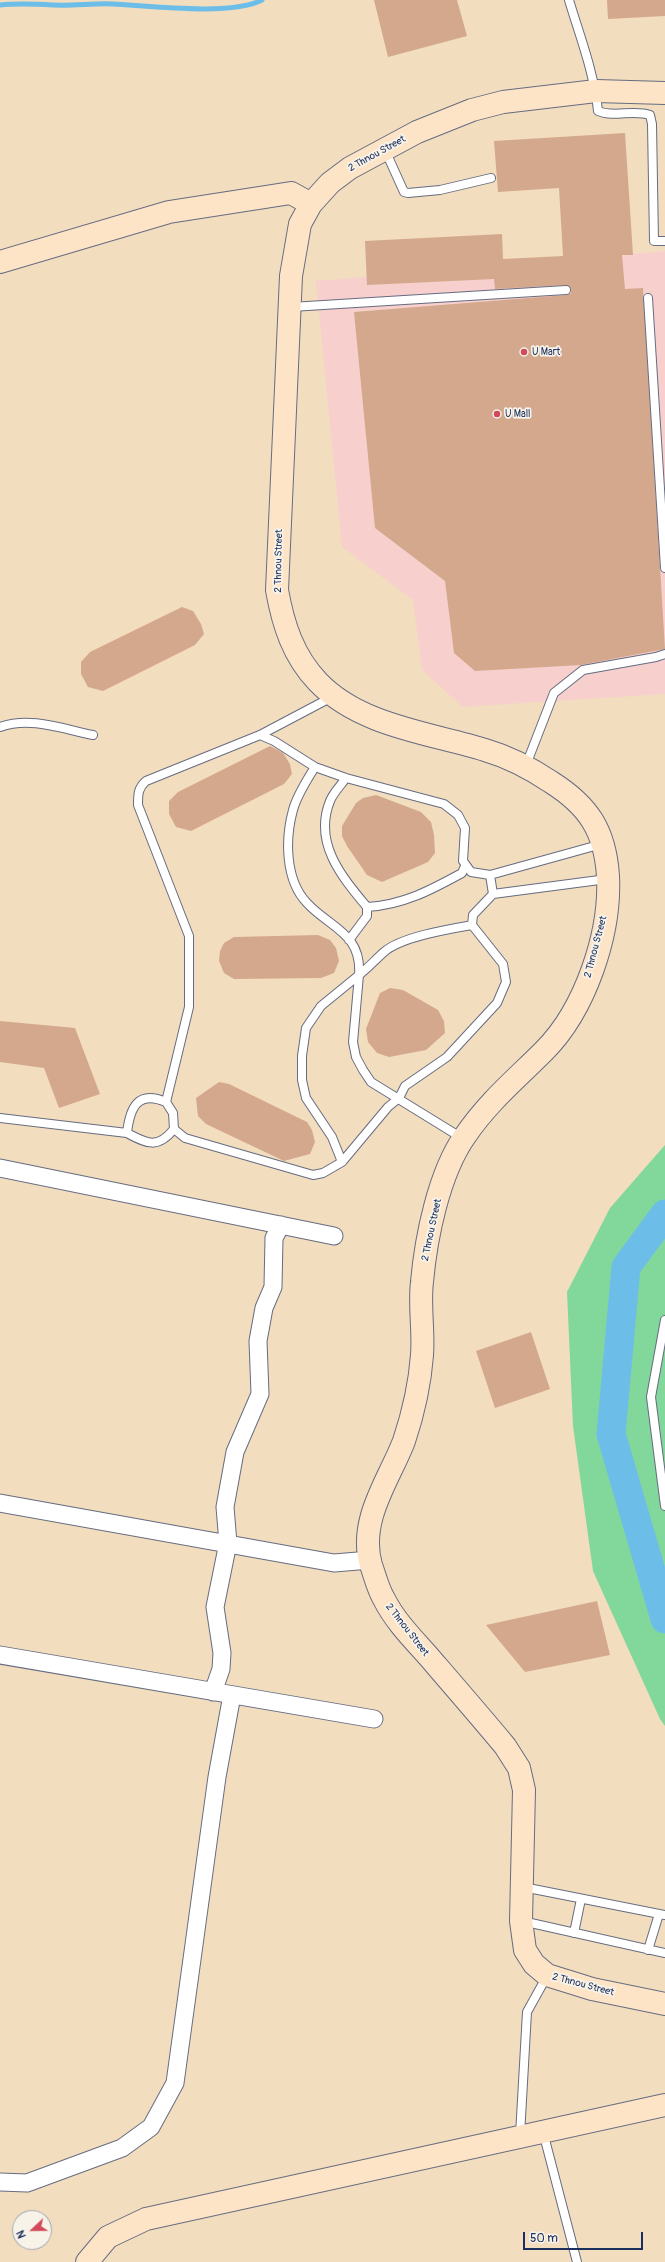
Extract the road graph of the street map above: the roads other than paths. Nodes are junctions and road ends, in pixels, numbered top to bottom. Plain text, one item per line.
1 (569, 0) edge
2 (596, 91) junction
3 (660, 93) edge
4 (384, 149) junction
5 (491, 178) dead end
6 (310, 204) junction
7 (665, 241) edge
8 (0, 262) edge
9 (566, 290) dead end
10 (648, 298) dead end
11 (288, 307) junction
12 (665, 568) edge
13 (665, 654) edge
14 (334, 696) junction
15 (0, 727) edge
16 (93, 735) dead end
17 (260, 735) junction
18 (525, 766) junction
19 (315, 767) junction
20 (346, 778) junction
21 (604, 844) junction
22 (465, 866) junction
23 (490, 875) junction
24 (608, 879) junction
25 (493, 894) junction
26 (367, 907) junction
27 (472, 926) junction
28 (349, 940) junction
29 (359, 976) junction
30 (399, 1098) junction
31 (166, 1102) junction
32 (0, 1118) edge
33 (174, 1129) junction
34 (128, 1132) junction
35 (463, 1138) junction
36 (342, 1162) junction
37 (0, 1168) edge
38 (281, 1225) junction
39 (334, 1236) dead end
40 (665, 1320) edge
41 (0, 1503) edge
42 (665, 1506) edge
43 (228, 1543) junction
44 (370, 1560) junction
45 (0, 1655) edge
46 (213, 1692) junction
47 (232, 1695) junction
48 (374, 1719) dead end
49 (522, 1887) junction
50 (580, 1899) junction
51 (662, 1915) edge
52 (521, 1921) junction
53 (574, 1933) junction
54 (648, 1950) junction
55 (665, 1953) edge
56 (547, 1975) junction
57 (665, 2004) edge
58 (665, 2105) edge
59 (543, 2131) junction
60 (520, 2136) junction
61 (0, 2182) edge
62 (87, 2262) edge
63 (577, 2262) edge

1 - 2 lane
2 - 3 main road, 2 Thnou Street
2 - 4 main road, 2 Thnou Street
2 - 7 lane
4 - 5 lane
4 - 6 main road, 2 Thnou Street
6 - 8 main road
6 - 11 main road, 2 Thnou Street
9 - 11 lane
10 - 12 lane
11 - 14 main road, 2 Thnou Street
13 - 18 lane
14 - 17 lane
14 - 18 main road, 2 Thnou Street
15 - 16 lane
17 - 19 lane
17 - 31 lane
18 - 21 main road, 2 Thnou Street
19 - 20 lane
19 - 28 lane
20 - 22 lane
20 - 26 lane
21 - 23 lane
21 - 24 main road, 2 Thnou Street
22 - 23 lane
22 - 26 lane
23 - 25 lane
24 - 25 lane
24 - 35 main road, 2 Thnou Street
25 - 27 lane
26 - 28 lane
27 - 29 lane
27 - 30 lane
28 - 29 lane
29 - 30 lane
29 - 36 lane
30 - 35 lane
30 - 36 lane
31 - 33 lane
31 - 34 lane
32 - 34 lane
33 - 34 lane
33 - 36 lane
35 - 44 main road, 2 Thnou Street
37 - 38 street
38 - 39 street
38 - 43 street
40 - 42 lane
41 - 43 street
43 - 44 street
43 - 46 street
44 - 49 main road, 2 Thnou Street
45 - 46 street
46 - 47 street
47 - 48 street
47 - 61 street
49 - 50 lane
49 - 52 main road, 2 Thnou Street
50 - 51 lane
50 - 53 lane
51 - 54 lane
52 - 53 lane
52 - 56 main road, 2 Thnou Street
53 - 54 lane
54 - 55 lane
56 - 57 main road, 2 Thnou Street
56 - 60 lane
58 - 59 main road
59 - 60 main road
59 - 63 lane
60 - 62 main road

